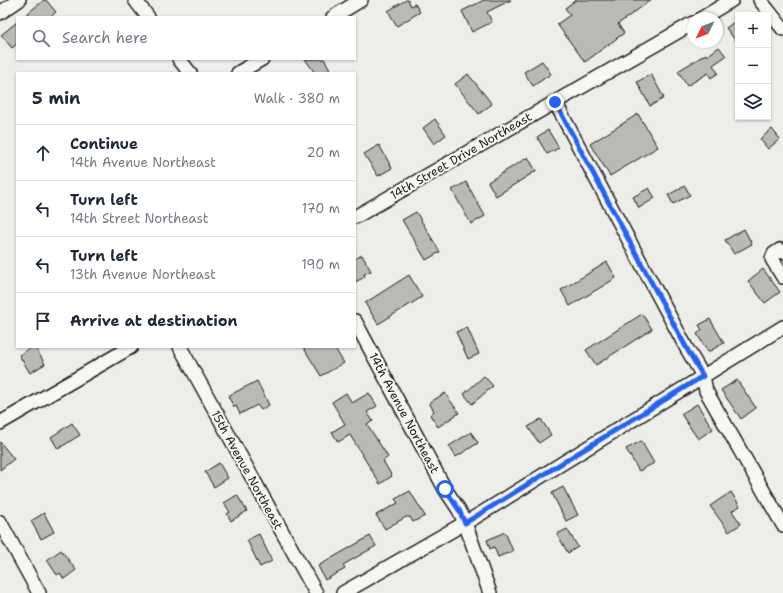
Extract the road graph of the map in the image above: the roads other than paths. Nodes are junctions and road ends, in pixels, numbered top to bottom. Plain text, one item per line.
1 (19, 0) edge
2 (135, 0) edge
3 (361, 0) edge
4 (732, 0) edge
5 (760, 0) edge
6 (712, 12) edge
7 (0, 13) edge
8 (147, 16) edge
9 (335, 16) edge
10 (687, 26) edge
11 (783, 29) edge
12 (180, 60) edge
13 (260, 60) edge
14 (189, 72) edge
15 (240, 72) edge
16 (555, 102) junction
17 (356, 217) edge
18 (783, 252) edge
19 (783, 277) edge
20 (356, 323) edge
21 (783, 327) edge
22 (129, 348) edge
23 (181, 348) edge
24 (703, 376) junction
25 (0, 423) edge
26 (0, 522) edge
27 (465, 523) junction
28 (783, 525) edge
29 (40, 593) edge
30 (316, 593) edge
31 (343, 593) edge
32 (490, 593) edge

1 - 7 street
2 - 8 street
3 - 9 street
4 - 6 street
5 - 11 street
10 - 16 street, 14th Street Drive Northeast
12 - 14 street
13 - 15 street
16 - 17 street, 14th Street Drive Northeast
16 - 24 street
18 - 19 street
20 - 27 street, 14th Avenue Northeast
21 - 24 street
22 - 25 street
23 - 30 street, 15th Avenue Northeast
24 - 27 street
24 - 28 street
26 - 29 street
27 - 31 street
27 - 32 street, 14th Avenue Northeast

